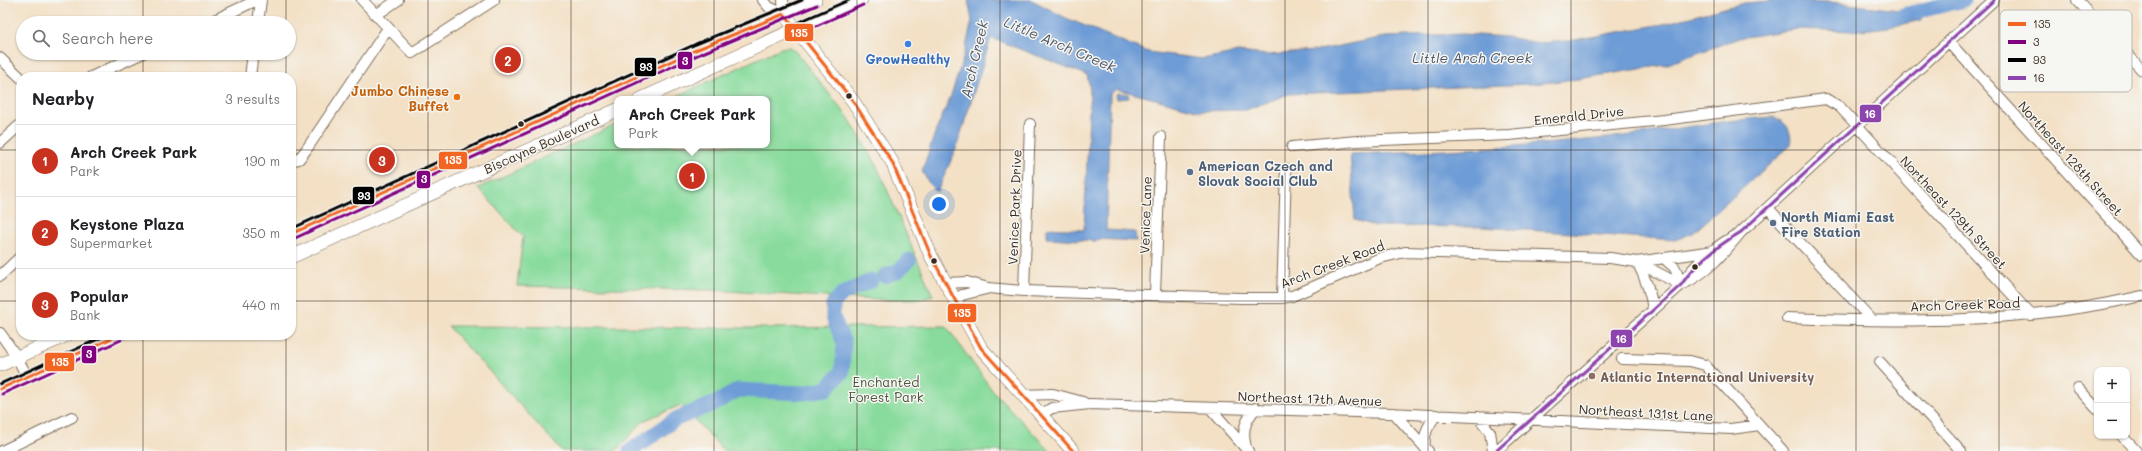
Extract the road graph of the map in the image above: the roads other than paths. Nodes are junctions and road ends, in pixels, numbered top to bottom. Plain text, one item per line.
1 (257, 0) edge
2 (262, 0) edge
3 (362, 0) edge
4 (398, 0) edge
5 (494, 0) edge
6 (763, 0) edge
7 (783, 0) edge
8 (815, 0) edge
9 (861, 0) edge
10 (2077, 0) edge
11 (1991, 1) edge
12 (2086, 10) edge
13 (784, 14) junction
14 (376, 15) junction
15 (223, 16) edge
16 (259, 16) edge
17 (388, 28) junction
18 (797, 29) junction
19 (1950, 42) junction
20 (0, 58) edge
21 (2132, 59) edge
22 (128, 60) edge
23 (252, 60) edge
24 (2142, 70) edge
25 (102, 72) edge
26 (251, 72) edge
27 (16, 73) edge
28 (595, 96) junction
29 (648, 96) edge
30 (614, 111) edge
31 (604, 115) junction
32 (1030, 124) dead end
33 (1858, 126) junction
34 (16, 129) edge
35 (1161, 137) dead end
36 (0, 143) edge
37 (1292, 147) dead end
38 (296, 159) edge
39 (1286, 169) dead end
40 (420, 176) junction
41 (429, 194) junction
42 (1768, 208) junction
43 (296, 232) edge
44 (1741, 232) junction
45 (1713, 251) junction
46 (296, 255) edge
47 (2142, 255) edge
48 (931, 256) junction
49 (1665, 259) junction
50 (16, 261) edge
51 (1637, 262) junction
52 (0, 276) edge
53 (946, 283) junction
54 (1681, 284) junction
55 (988, 288) junction
56 (1024, 291) junction
57 (1155, 294) junction
58 (2142, 296) edge
59 (1282, 298) junction
60 (955, 300) junction
61 (1653, 310) junction
62 (2031, 315) junction
63 (1787, 318) dead end
64 (1870, 319) junction
65 (0, 333) edge
66 (56, 340) edge
67 (108, 340) edge
68 (978, 344) junction
69 (17, 357) junction
70 (1622, 359) dead end
71 (1880, 362) dead end
72 (0, 365) edge
73 (27, 377) junction
74 (2078, 388) dead end
75 (0, 389) edge
76 (1022, 395) junction
77 (1089, 404) junction
78 (2094, 406) edge
79 (1210, 408) junction
80 (1256, 408) junction
81 (1394, 413) junction
82 (1040, 415) junction
83 (1436, 415) junction
84 (72, 417) dead end
85 (1478, 417) junction
86 (1531, 420) junction
87 (1759, 426) junction
88 (2125, 439) edge
89 (1426, 449) edge
90 (1, 450) edge
91 (1247, 450) edge
92 (1073, 451) edge
93 (1493, 451) edge
94 (1496, 451) edge
95 (1783, 451) edge
96 (1961, 451) edge
97 (2136, 451) edge

1 - 15 street
2 - 16 street
3 - 14 street
4 - 14 street
5 - 17 street
6 - 13 street
7 - 13 street
8 - 13 main road, Biscayne Boulevard
9 - 18 main road
10 - 12 street
11 - 19 street
13 - 18 main road
13 - 28 main road, Biscayne Boulevard
14 - 17 street
17 - 38 street
18 - 29 main road
18 - 48 main road
19 - 33 street
19 - 47 street, Northeast 128th Street
20 - 27 street
21 - 24 street
22 - 25 street
23 - 26 street
28 - 31 main road
28 - 40 main road, Biscayne Boulevard
30 - 31 main road, Biscayne Boulevard
31 - 41 main road, Biscayne Boulevard
32 - 56 street, Venice Park Drive
33 - 37 street, Emerald Drive
33 - 42 street
33 - 62 street, Northeast 129th Street
34 - 36 street
35 - 57 street, Venice Lane
39 - 59 street
40 - 41 main road
40 - 43 main road, Biscayne Boulevard
41 - 46 main road, Biscayne Boulevard
42 - 44 street
42 - 64 street
44 - 45 street
44 - 54 street
45 - 49 street, Arch Creek Road
45 - 54 street
48 - 53 main road
48 - 68 main road
49 - 51 street, Arch Creek Road
49 - 54 street
50 - 52 street
51 - 54 street, Arch Creek Road
51 - 59 street, Arch Creek Road
51 - 61 street
53 - 55 street, Arch Creek Road
53 - 60 main road
54 - 61 street
55 - 56 street, Arch Creek Road
55 - 60 street, Arch Creek Road
56 - 57 street, Arch Creek Road
57 - 59 street, Arch Creek Road
58 - 62 street, Arch Creek Road
60 - 68 main road
61 - 86 street
62 - 64 street, Arch Creek Road
63 - 64 street, Arch Creek Road
65 - 69 street
66 - 69 main road
67 - 73 main road
68 - 76 main road
69 - 72 main road
69 - 73 street
70 - 87 street
71 - 96 street
73 - 75 main road
74 - 78 street
76 - 77 street, Northeast 17th Avenue
76 - 82 main road
77 - 79 street, Northeast 17th Avenue
77 - 82 street, Northeast 17th Avenue
79 - 80 street, Northeast 17th Avenue
79 - 91 street
80 - 81 street, Northeast 17th Avenue
80 - 91 street
81 - 83 street, Northeast 17th Avenue
81 - 89 street
82 - 92 main road
83 - 85 street, Northeast 17th Avenue
83 - 89 street
84 - 90 street
85 - 86 street, Northeast 17th Avenue
85 - 93 street
86 - 87 street, Northeast 131st Lane
86 - 94 street
87 - 95 street
88 - 97 street

